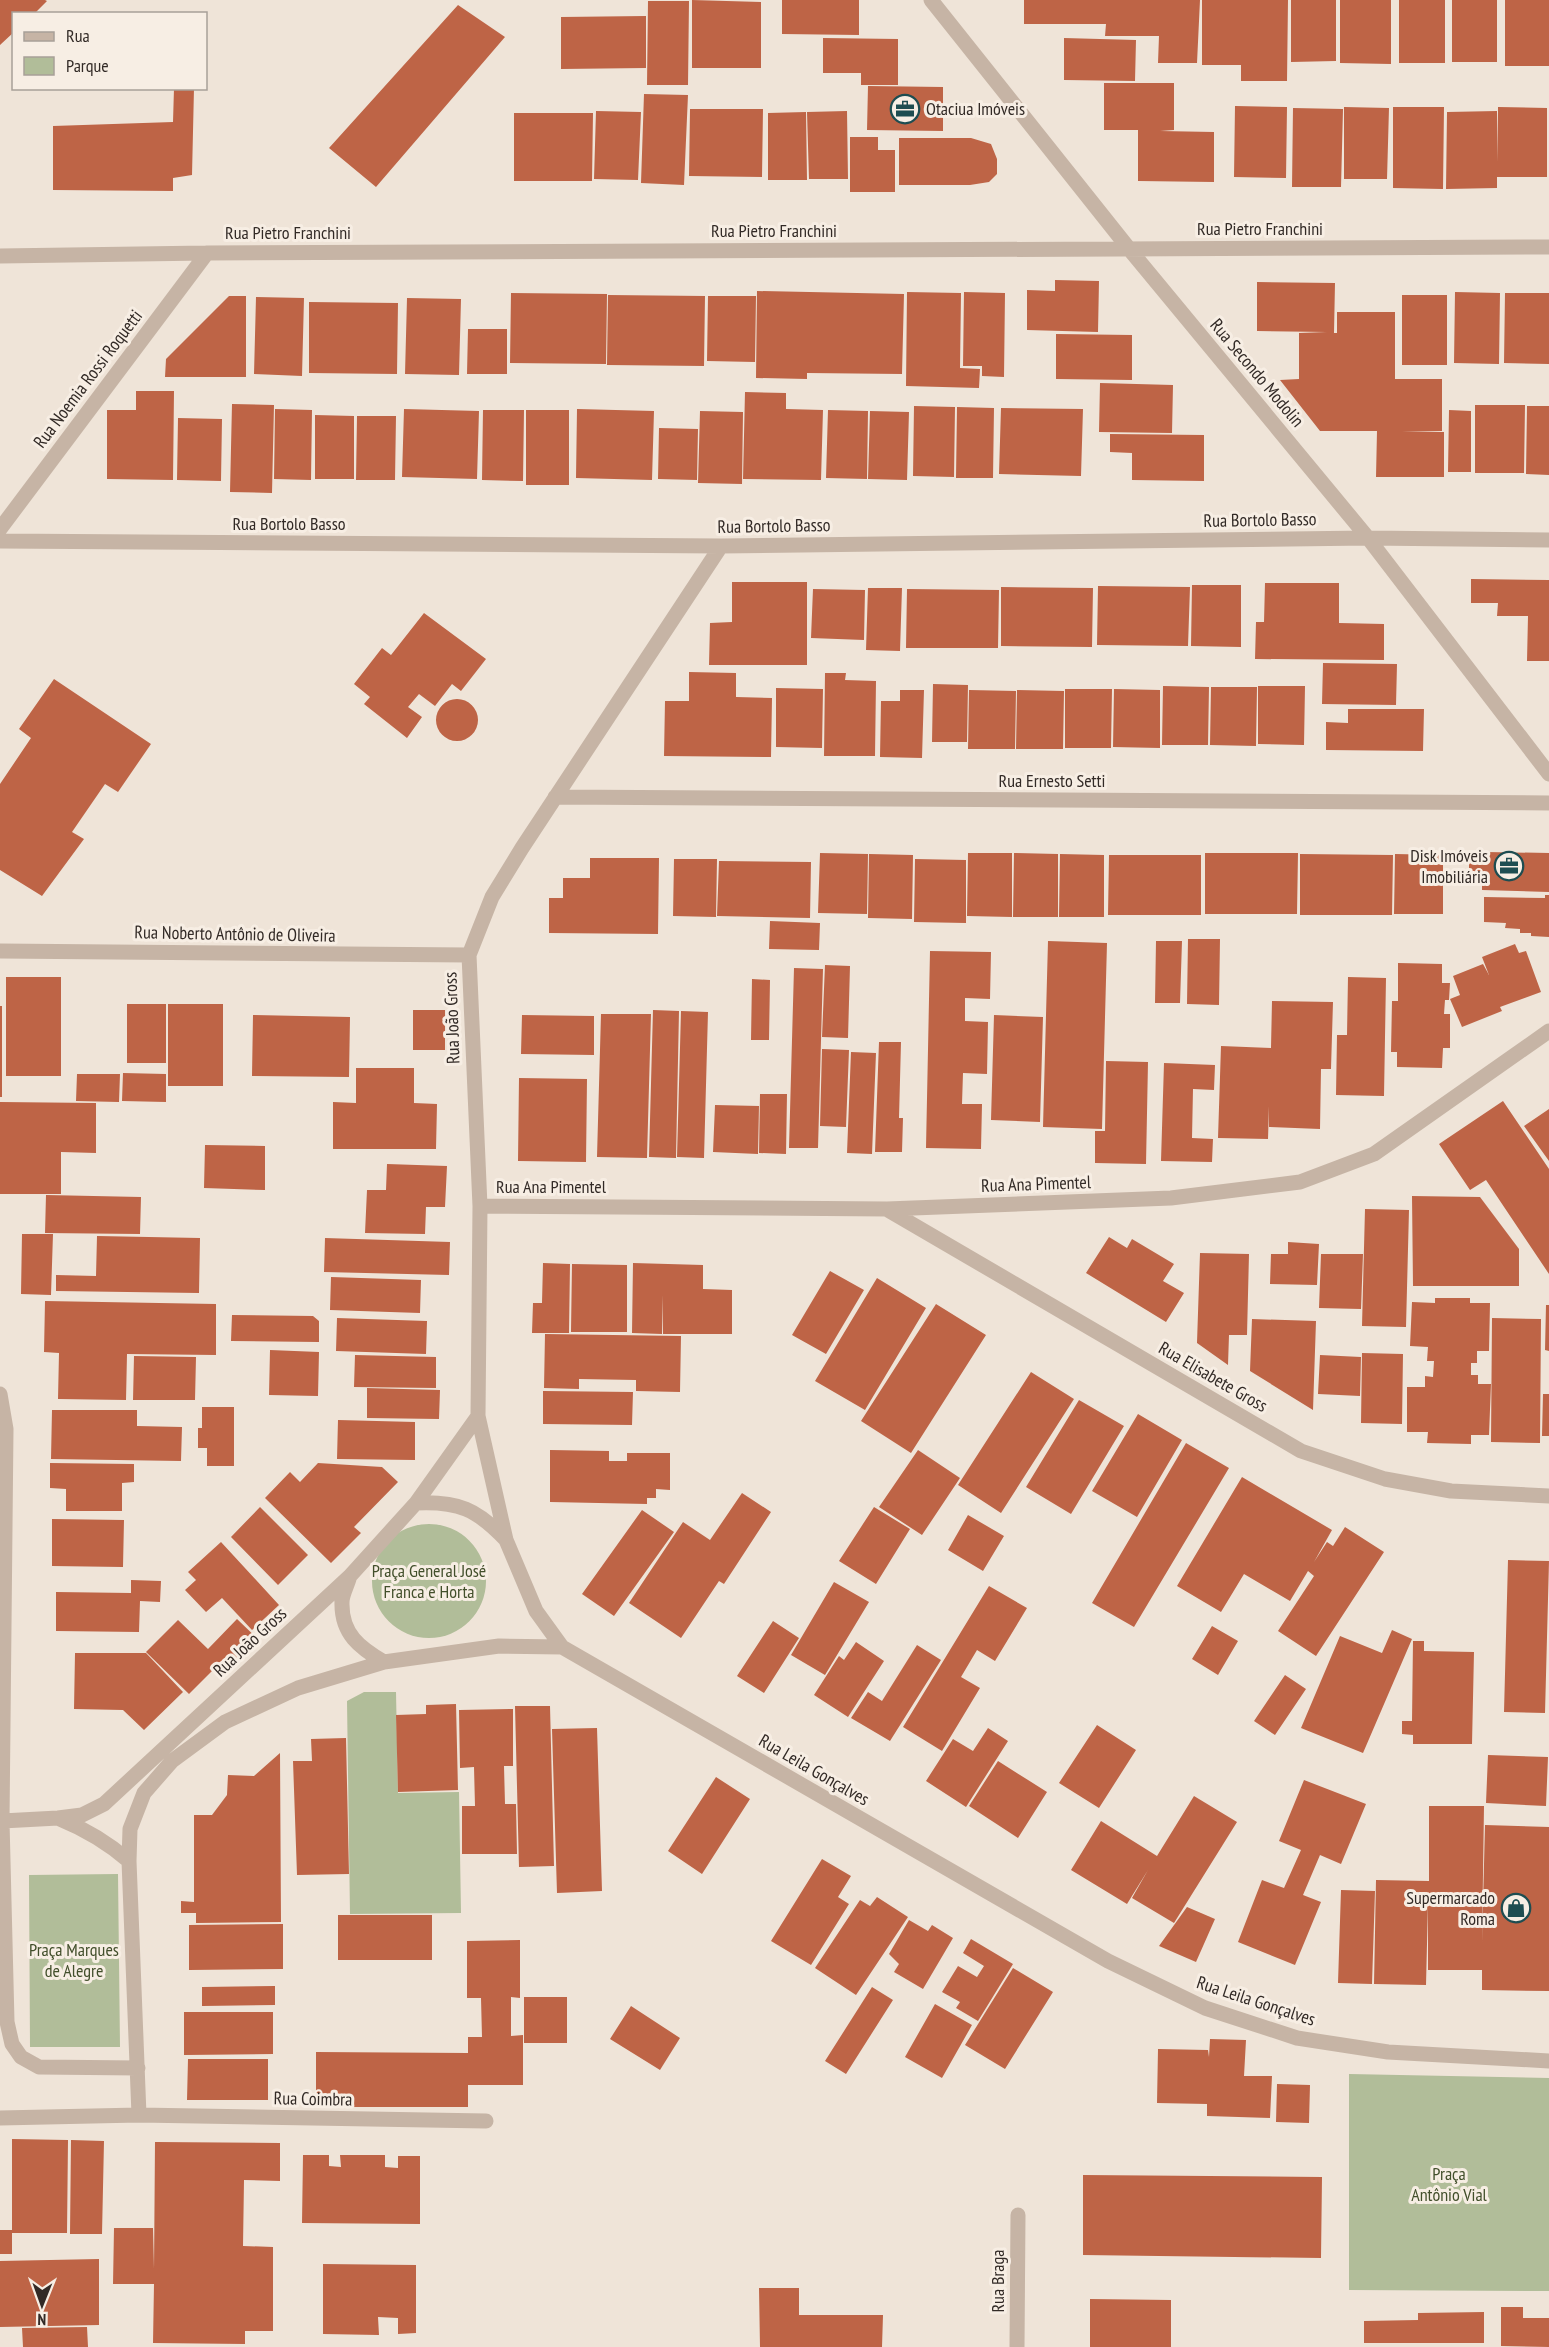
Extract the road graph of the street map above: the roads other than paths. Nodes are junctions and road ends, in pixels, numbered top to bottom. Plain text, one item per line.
1 (932, 0) edge
2 (1549, 247) edge
3 (1130, 250) junction
4 (207, 253) junction
5 (0, 256) edge
6 (0, 529) edge
7 (1368, 538) junction
8 (1549, 540) edge
9 (0, 542) edge
10 (721, 546) junction
11 (1549, 774) edge
12 (555, 797) junction
13 (1549, 803) edge
14 (0, 951) edge
15 (469, 955) junction
16 (1549, 1031) edge
17 (480, 1206) junction
18 (887, 1209) junction
19 (0, 1394) edge
20 (478, 1416) junction
21 (1549, 1496) edge
22 (416, 1503) junction
23 (506, 1540) junction
24 (350, 1576) junction
25 (562, 1647) junction
26 (384, 1662) junction
27 (58, 1818) junction
28 (2, 1821) junction
29 (129, 1861) junction
30 (1549, 2061) edge
31 (138, 2068) junction
32 (138, 2115) junction
33 (0, 2118) edge
34 (486, 2121) dead end
35 (1018, 2215) dead end
36 (1017, 2347) edge

1 - 3 street, Rua Secondo Modolin
2 - 3 street, Rua Pietro Franchini
3 - 4 street, Rua Pietro Franchini
3 - 7 street, Rua Secondo Modolin
4 - 5 street, Rua Pietro Franchini
4 - 6 street, Rua Noemia Rossi Roquetti
7 - 8 street, Rua Bortolo Basso
7 - 10 street, Rua Bortolo Basso
7 - 11 street, Rua Secondo Modolin
9 - 10 street, Rua Bortolo Basso
10 - 12 street, Rua João Gross
12 - 13 street, Rua Ernesto Setti
12 - 15 street, Rua João Gross
14 - 15 street, Rua Noberto Antônio de Oliveira
15 - 17 street, Rua João Gross
16 - 18 street, Rua Ana Pimentel
17 - 18 street, Rua Ana Pimentel
17 - 20 street, Rua João Gross
18 - 21 street, Rua Elisabete Gross
19 - 28 street
20 - 22 street, Rua João Gross
20 - 23 street, Rua João Gross
22 - 23 street
22 - 24 street, Rua João Gross
23 - 25 street, Rua João Gross
24 - 26 street
24 - 27 street, Rua João Gross
25 - 26 street, Rua Leila Gonçalves
25 - 30 street, Rua Leila Gonçalves
26 - 29 street, Rua Leila Gonçalves
27 - 28 street, Rua João Gross
27 - 29 street
28 - 31 street
29 - 31 street, Rua Leila Gonçalves
31 - 32 street
32 - 33 street, Rua Coimbra
32 - 34 street, Rua Coimbra
35 - 36 street, Rua Braga

